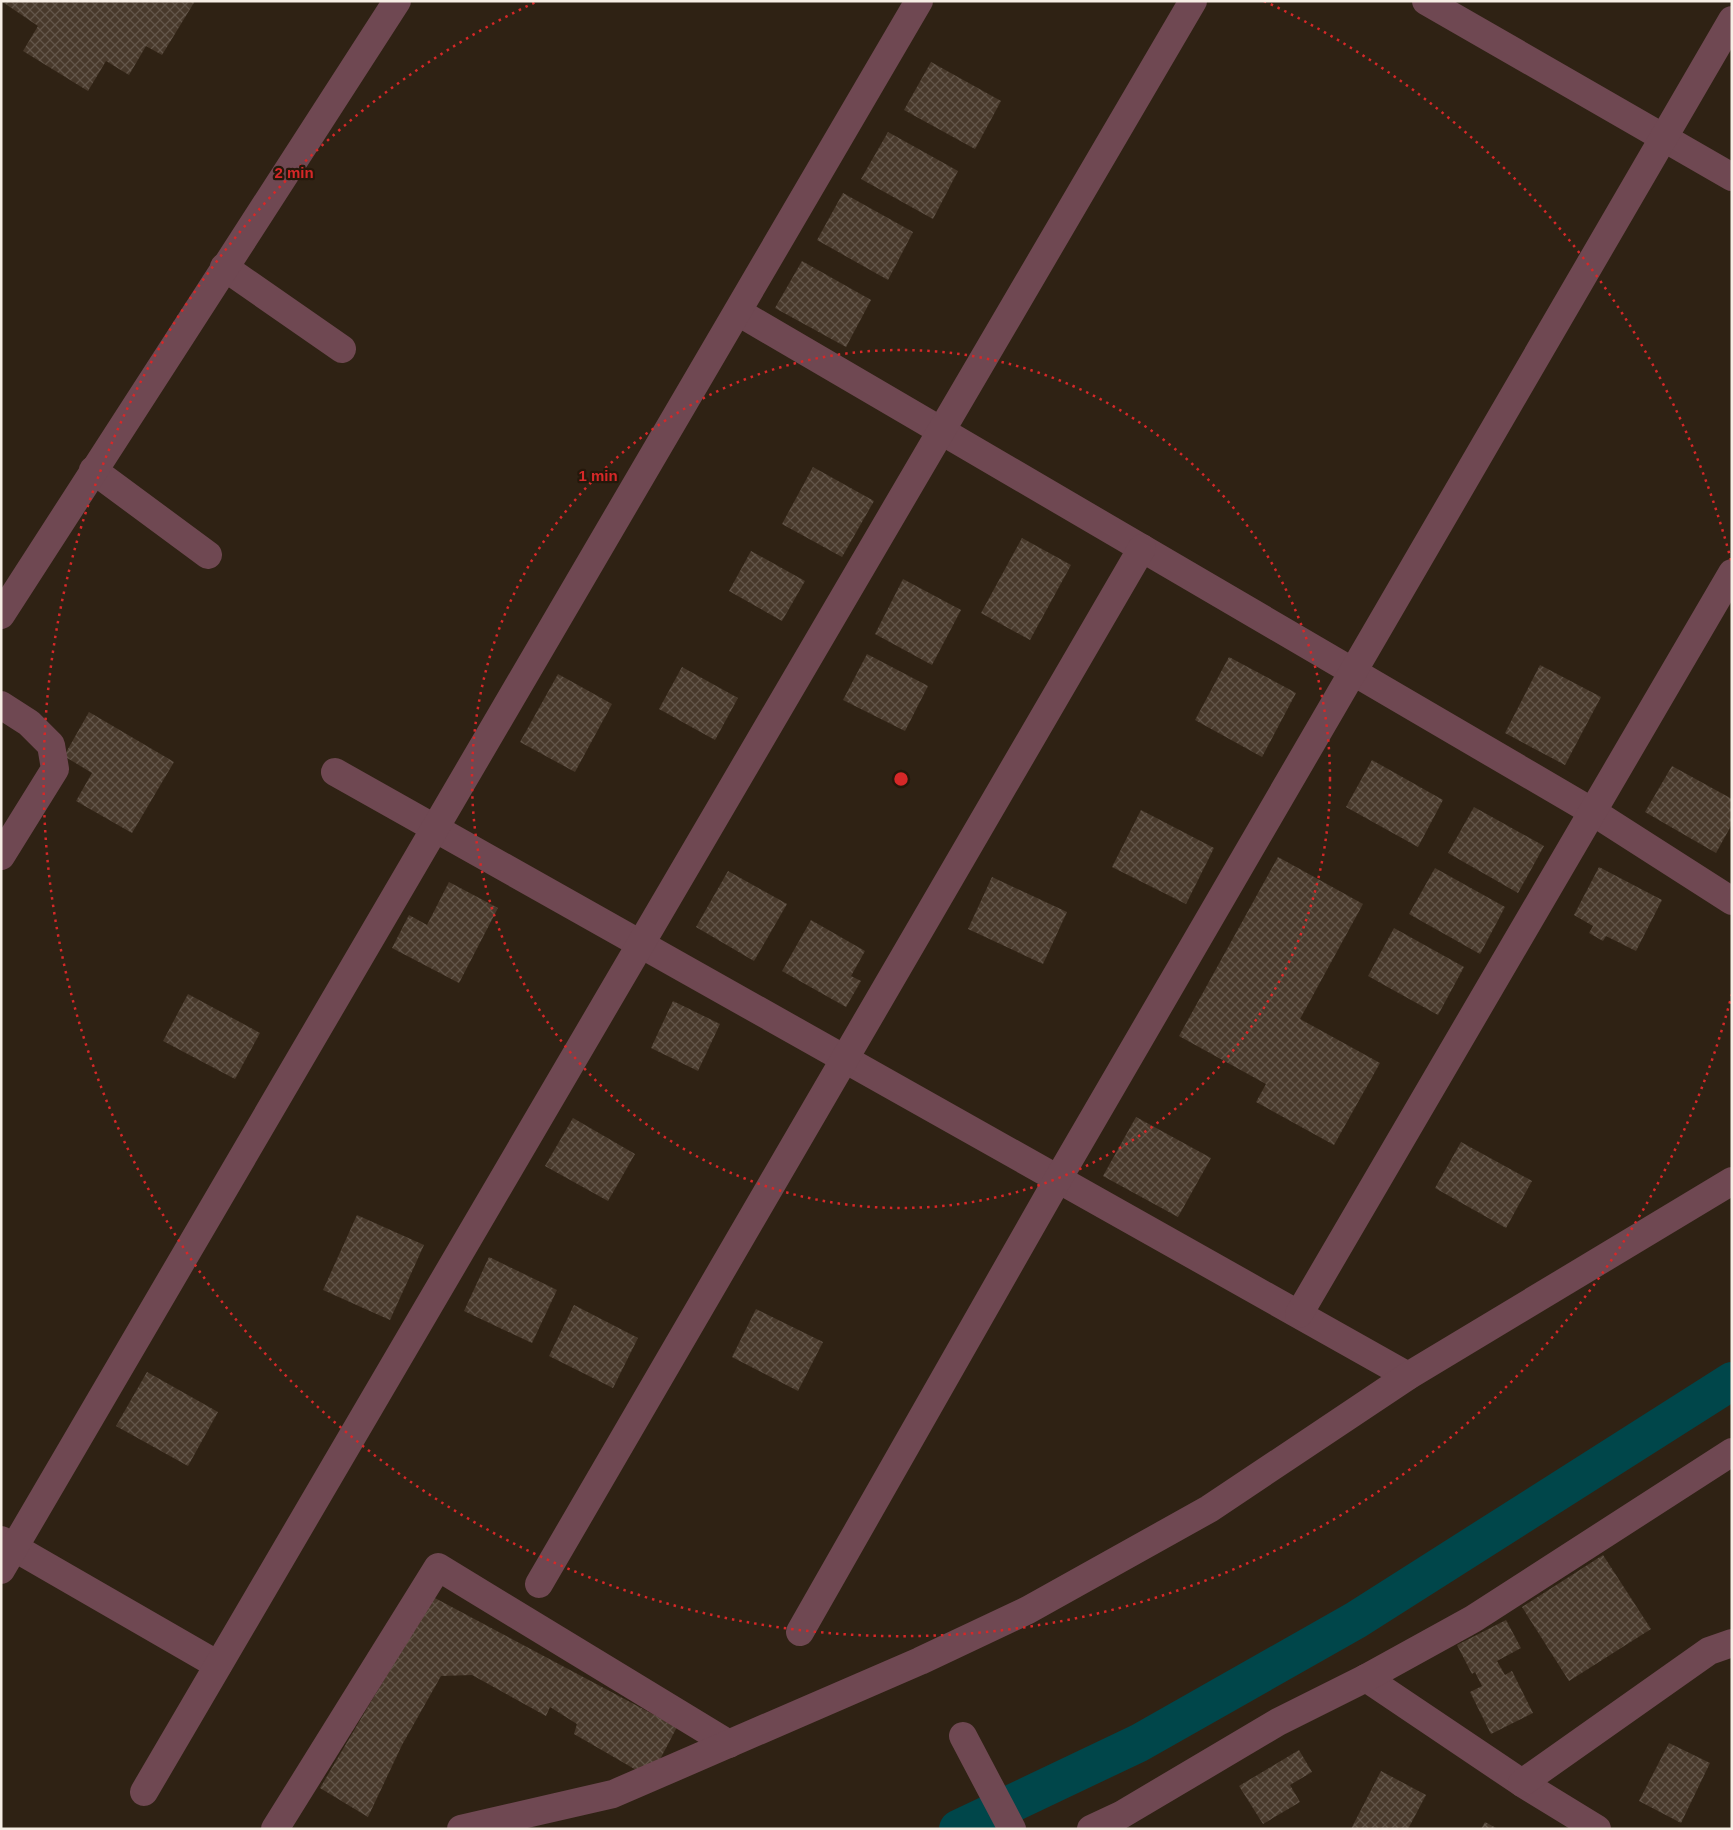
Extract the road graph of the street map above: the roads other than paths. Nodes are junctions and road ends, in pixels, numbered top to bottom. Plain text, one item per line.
1 (397, 1) edge
2 (919, 1) edge
3 (1193, 1) edge
4 (1426, 1) edge
5 (1456, 9) edge
6 (1732, 20) edge
7 (1663, 138) junction
8 (1732, 177) edge
9 (224, 267) junction
10 (738, 312) junction
11 (342, 349) dead end
12 (941, 431) junction
13 (94, 470) junction
14 (1142, 548) junction
15 (208, 555) dead end
16 (1732, 573) edge
17 (1, 615) edge
18 (1352, 672) junction
19 (1, 705) edge
20 (335, 772) dead end
21 (1593, 812) junction
22 (435, 828) junction
23 (1, 856) edge
24 (1732, 901) edge
25 (640, 944) junction
26 (845, 1058) junction
27 (1058, 1179) junction
28 (1732, 1181) edge
29 (1299, 1314) junction
30 (1408, 1376) junction
31 (1732, 1452) edge
32 (6, 1553) edge
33 (538, 1584) dead end
34 (800, 1632) dead end
35 (1732, 1643) edge
36 (218, 1665) junction
37 (1366, 1678) junction
38 (729, 1744) junction
39 (968, 1745) dead end
40 (1522, 1783) junction
41 (144, 1792) dead end
42 (275, 1829) edge
43 (461, 1829) edge
44 (1012, 1829) edge
45 (1090, 1829) edge
46 (1597, 1829) edge

1 - 9 street
2 - 10 street
3 - 12 street
4 - 5 street
5 - 7 street
6 - 7 street
7 - 8 street
7 - 18 street
9 - 11 street
9 - 13 street
10 - 12 street
10 - 22 street
12 - 14 street
12 - 25 street
13 - 15 street
13 - 17 street
14 - 18 street
14 - 26 street
16 - 21 street
18 - 21 street
18 - 27 street
19 - 23 street
20 - 22 street
21 - 24 street
21 - 29 street
22 - 25 street
22 - 32 street
25 - 26 street
25 - 36 street
26 - 27 street
26 - 33 street
27 - 29 street
27 - 34 street
28 - 30 street
29 - 30 street
30 - 38 street
31 - 37 street
32 - 36 street
35 - 40 street
36 - 41 street
37 - 40 street
37 - 45 street
38 - 42 street
38 - 43 street
39 - 44 street
40 - 46 street

